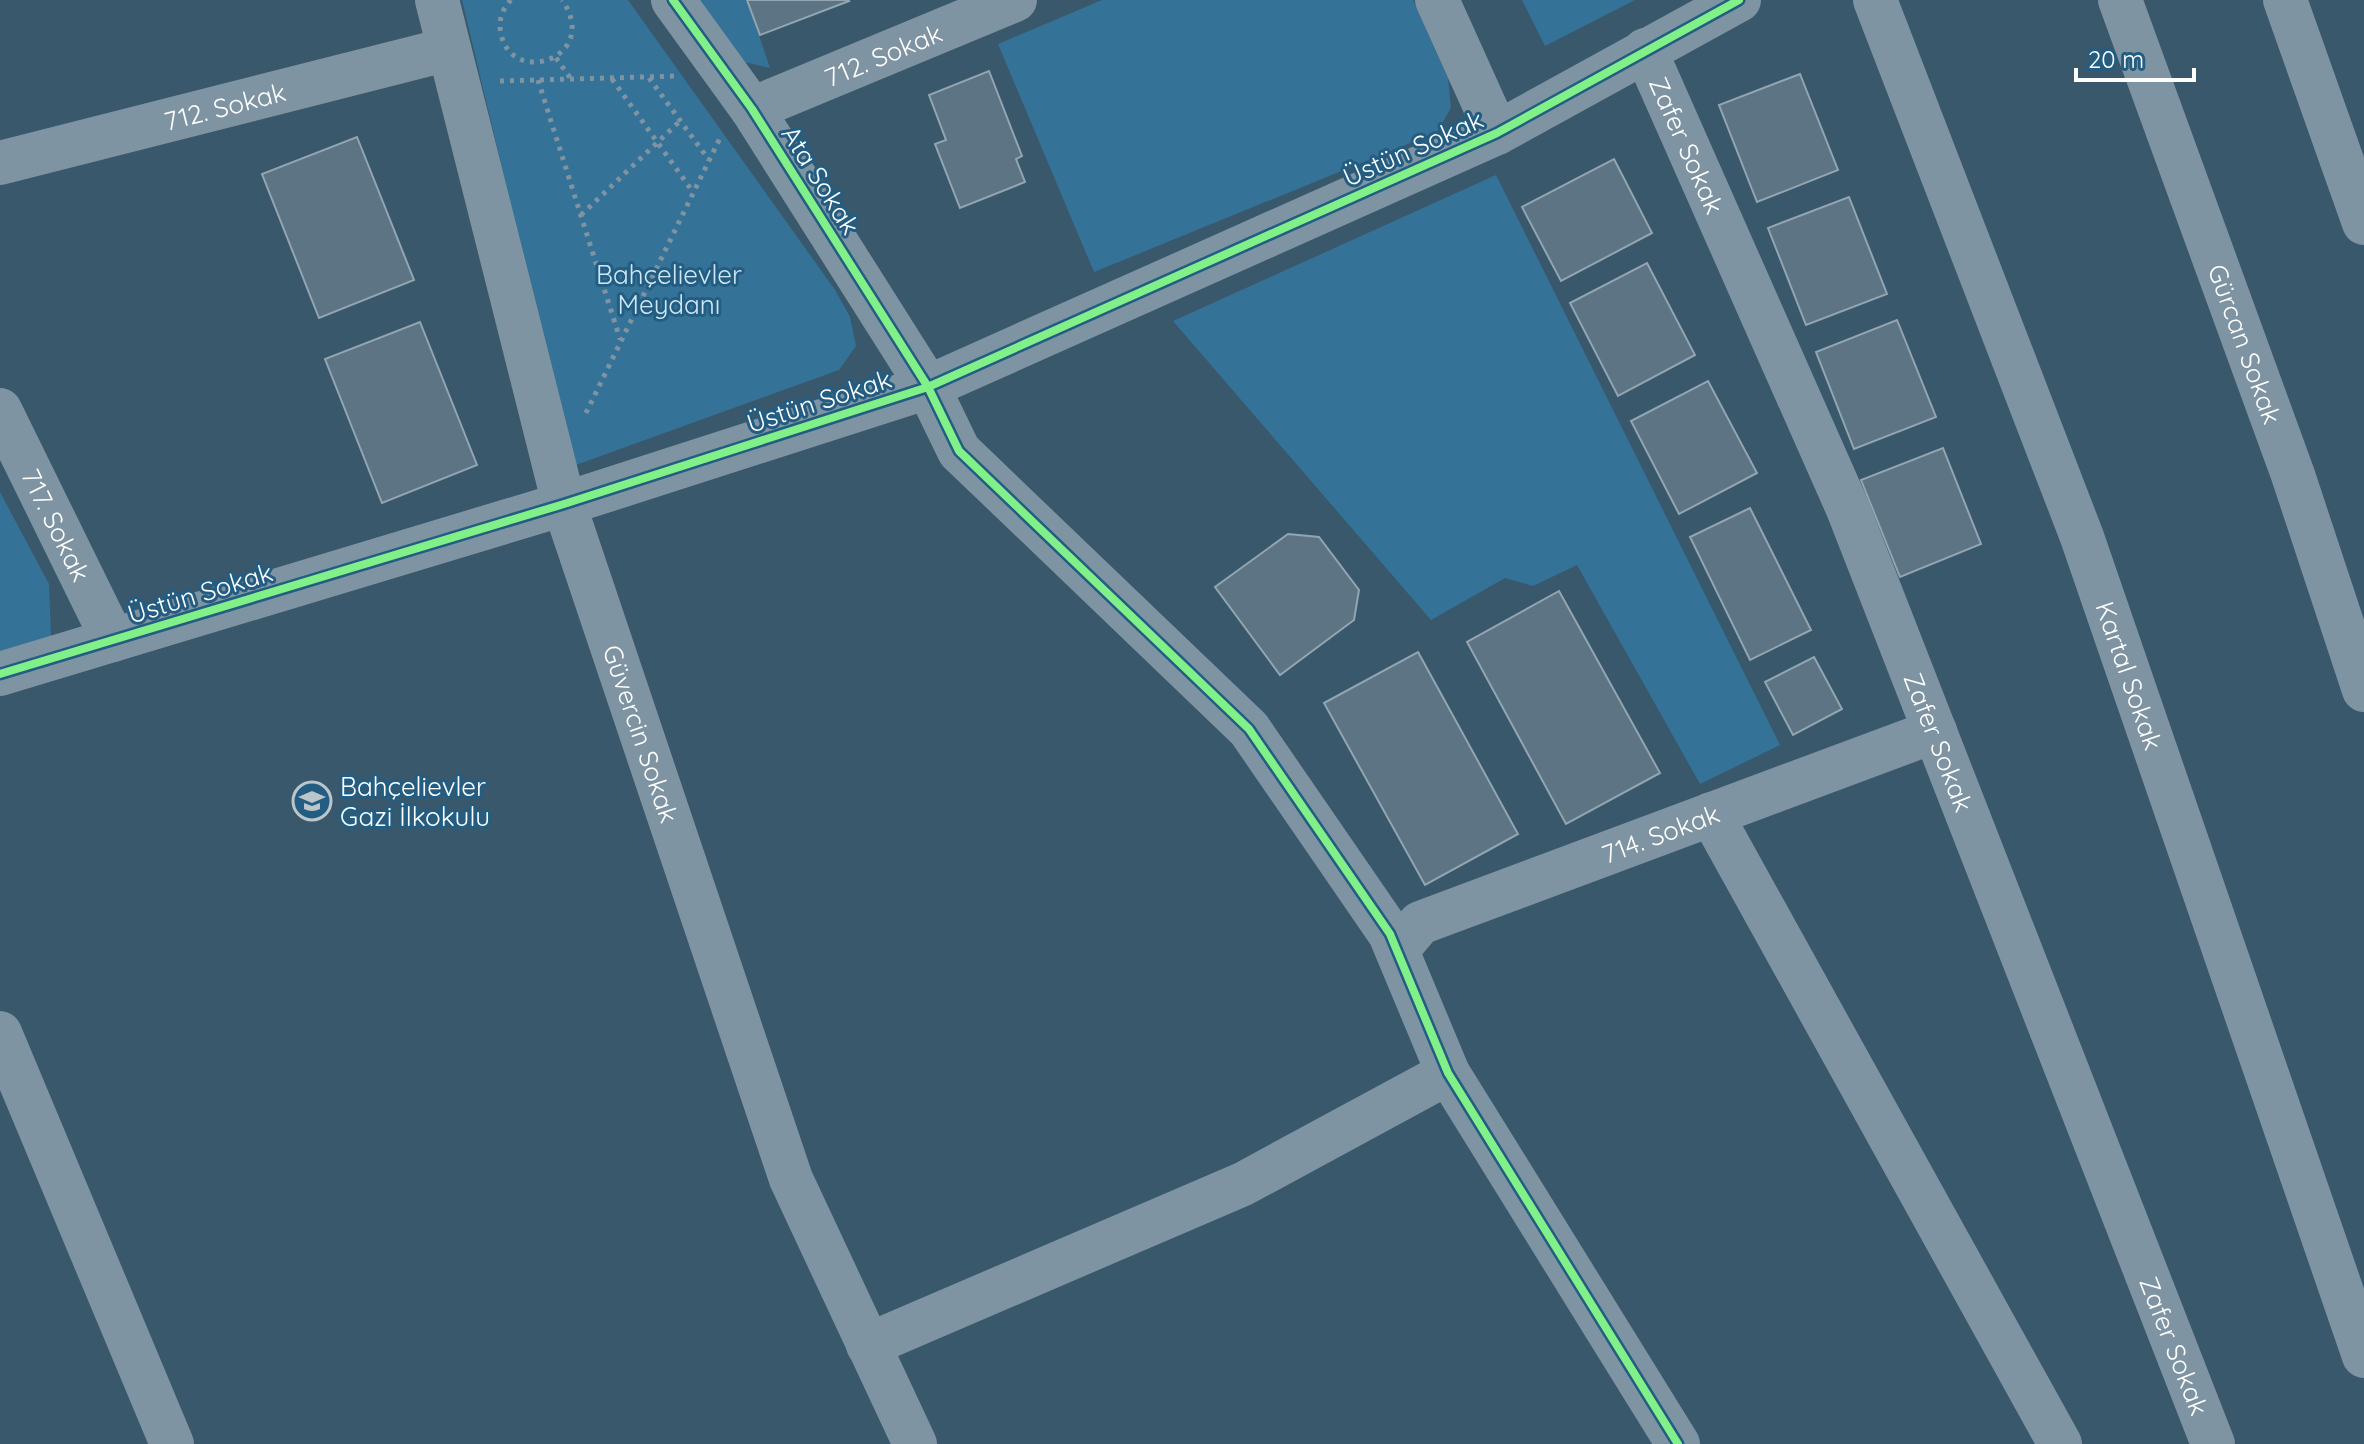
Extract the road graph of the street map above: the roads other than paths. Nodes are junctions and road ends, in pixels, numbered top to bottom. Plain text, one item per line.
1 (437, 0) edge
2 (673, 0) edge
3 (1015, 0) edge
4 (1437, 0) edge
5 (1739, 0) edge
6 (1875, 0) edge
7 (2120, 0) edge
8 (2285, 0) edge
9 (1645, 50) junction
10 (453, 65) junction
11 (740, 93) junction
12 (1497, 133) junction
13 (0, 163) edge
14 (2364, 223) edge
15 (928, 387) junction
16 (0, 410) edge
17 (560, 489) junction
18 (113, 640) junction
19 (0, 674) edge
20 (2364, 690) edge
21 (1935, 731) junction
22 (1711, 814) junction
23 (1397, 950) junction
24 (0, 1033) edge
25 (1448, 1073) junction
26 (868, 1345) junction
27 (2364, 1356) edge
28 (1676, 1443) edge
29 (172, 1444) edge
30 (915, 1444) edge
31 (2060, 1444) edge
32 (2213, 1444) edge

1 - 10 street, Güvercin Sokak
2 - 11 street, Ata Sokak
3 - 11 street, 712. Sokak
4 - 12 street
5 - 9 street, Üstün Sokak
6 - 27 street, Kartal Sokak
7 - 20 street, Gürcan Sokak
8 - 14 street
9 - 12 street, Üstün Sokak
9 - 21 street, Zafer Sokak
10 - 13 street, 712. Sokak
10 - 17 street, Güvercin Sokak
11 - 15 street, Ata Sokak
12 - 15 street, Üstün Sokak
15 - 17 street, Üstün Sokak
15 - 23 street, Ata Sokak
16 - 18 street, 717. Sokak
17 - 18 street, Üstün Sokak
17 - 26 street, Güvercin Sokak
18 - 19 street, Üstün Sokak
21 - 22 street, 714. Sokak
21 - 32 street, Zafer Sokak
22 - 23 street, 714. Sokak
22 - 31 street
23 - 25 street, Ata Sokak
24 - 29 street
25 - 26 street
25 - 28 street, Ata Sokak
26 - 30 street, Güvercin Sokak

